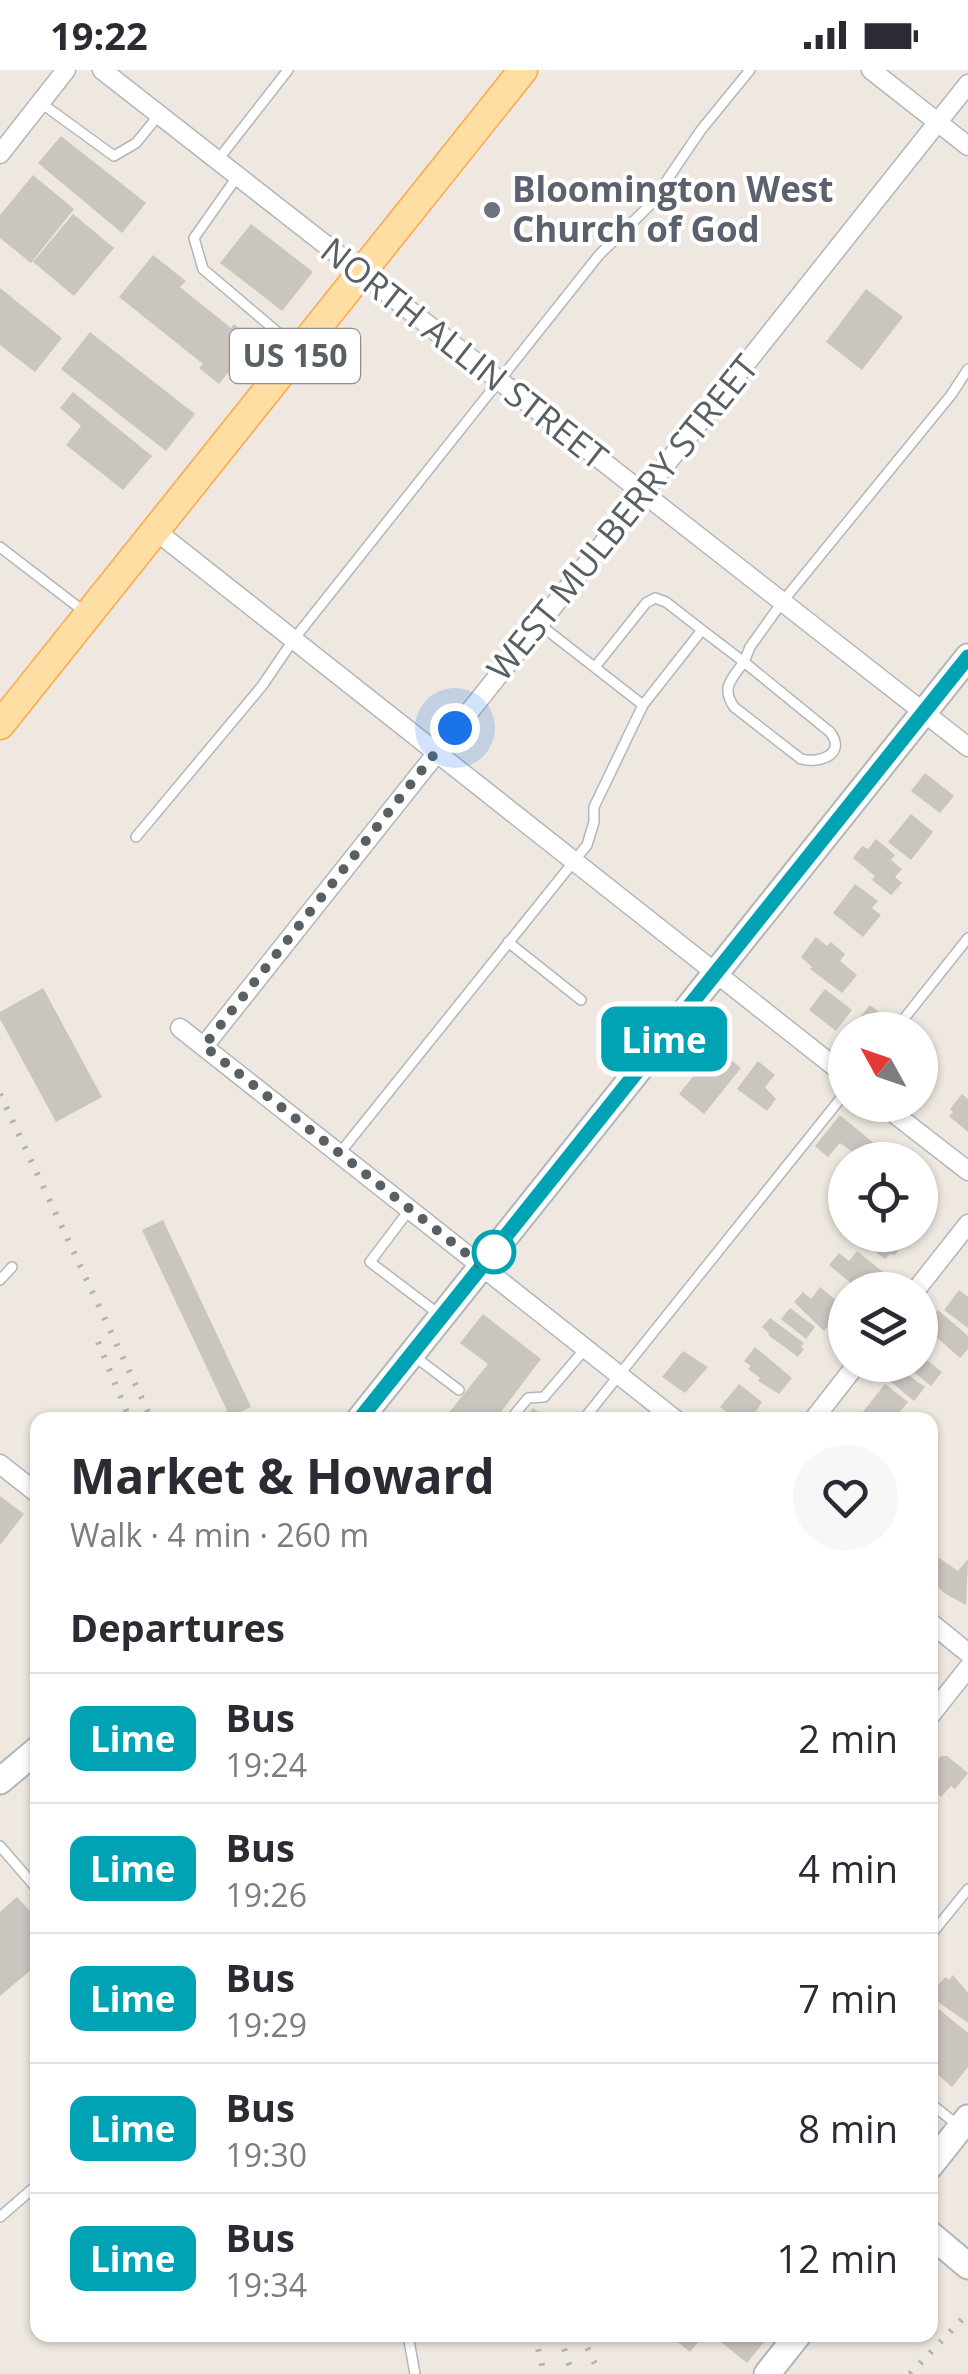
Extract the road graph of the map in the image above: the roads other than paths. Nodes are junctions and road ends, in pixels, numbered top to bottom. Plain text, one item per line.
1 (66, 70) edge
2 (102, 70) edge
3 (288, 70) edge
4 (522, 70) edge
5 (750, 70) edge
6 (871, 70) edge
7 (968, 84) edge
8 (41, 103) junction
9 (159, 115) junction
10 (938, 122) junction
11 (968, 146) edge
12 (0, 154) edge
13 (217, 161) junction
14 (238, 176) junction
15 (360, 273) junction
16 (299, 350) junction
17 (968, 368) edge
18 (501, 383) junction
19 (642, 493) junction
20 (156, 531) junction
21 (0, 547) edge
22 (783, 601) junction
23 (89, 615) junction
24 (538, 624) junction
25 (702, 630) junction
26 (294, 638) junction
27 (968, 657) edge
28 (744, 662) junction
29 (595, 667) junction
30 (643, 705) junction
31 (924, 713) junction
32 (0, 726) edge
33 (968, 747) edge
34 (436, 752) junction
35 (136, 837) dead end
36 (573, 862) junction
37 (968, 938) edge
38 (508, 942) junction
39 (716, 975) junction
40 (581, 1000) dead end
41 (909, 1012) edge
42 (180, 1028) dead end
43 (204, 1046) junction
44 (828, 1062) edge
45 (828, 1114) edge
46 (905, 1122) edge
47 (339, 1154) junction
48 (968, 1171) edge
49 (410, 1209) junction
50 (968, 1224) edge
51 (12, 1266) dead end
52 (482, 1266) junction
53 (930, 1272) edge
54 (0, 1280) edge
55 (442, 1316) junction
56 (585, 1350) junction
57 (412, 1354) junction
58 (619, 1376) junction
59 (843, 1382) edge
60 (459, 1390) dead end
61 (366, 1412) edge
62 (517, 1412) edge
63 (590, 1412) edge
64 (666, 1412) edge
65 (819, 1412) edge
66 (0, 1464) edge
67 (30, 1488) edge
68 (938, 1629) edge
69 (968, 1653) edge
70 (968, 1668) edge
71 (938, 1706) edge
72 (30, 1756) edge
73 (0, 1781) edge
74 (0, 1846) edge
75 (30, 1881) edge
76 (968, 1889) edge
77 (938, 1926) edge
78 (938, 2108) edge
79 (964, 2123) edge
80 (938, 2156) edge
81 (30, 2191) edge
82 (0, 2217) edge
83 (938, 2241) edge
84 (968, 2266) edge
85 (409, 2342) edge
86 (792, 2342) edge
87 (415, 2374) edge
88 (767, 2374) edge

1 - 8 street
2 - 9 street, NORTH ALLIN STREET
3 - 13 lane
4 - 15 main road, US 150
5 - 18 lane
6 - 10 street
7 - 10 street, WEST MULBERRY STREET
8 - 9 lane
8 - 12 street
9 - 13 street, NORTH ALLIN STREET
10 - 11 street
10 - 19 street, WEST MULBERRY STREET
13 - 14 street, NORTH ALLIN STREET
14 - 15 street, NORTH ALLIN STREET
14 - 16 lane
15 - 16 main road, US 150
15 - 18 street, NORTH ALLIN STREET
16 - 20 main road, US 150
17 - 22 lane
18 - 19 street, NORTH ALLIN STREET
18 - 26 lane
19 - 22 street, NORTH ALLIN STREET
19 - 24 street, WEST MULBERRY STREET
20 - 23 main road, US 150
20 - 26 street
21 - 23 lane
22 - 28 lane
22 - 31 street, NORTH ALLIN STREET
23 - 32 main road, US 150
24 - 29 lane
24 - 34 street, WEST MULBERRY STREET
25 - 28 lane
25 - 29 lane
25 - 30 lane
26 - 34 street
26 - 35 lane
27 - 31 street
28 - 28 lane
29 - 30 lane
30 - 36 lane
31 - 33 street, NORTH ALLIN STREET
31 - 39 street
34 - 36 street
34 - 43 street, WEST MULBERRY STREET
36 - 38 lane
36 - 39 street
37 - 41 lane
38 - 40 lane
38 - 47 lane
39 - 44 street
39 - 52 street
42 - 43 street
43 - 47 street
45 - 58 lane
46 - 48 street
47 - 49 street
49 - 52 street
49 - 55 lane
50 - 53 street
51 - 54 lane
52 - 55 street
52 - 56 street
55 - 57 street
56 - 58 street
56 - 62 lane
57 - 60 lane
57 - 61 street
58 - 63 lane
58 - 64 street
59 - 65 street
66 - 67 street
68 - 69 street
70 - 71 street
72 - 73 street
74 - 75 lane
76 - 77 lane
78 - 79 lane
79 - 80 street
81 - 82 lane
83 - 84 street
85 - 87 lane
86 - 88 street

